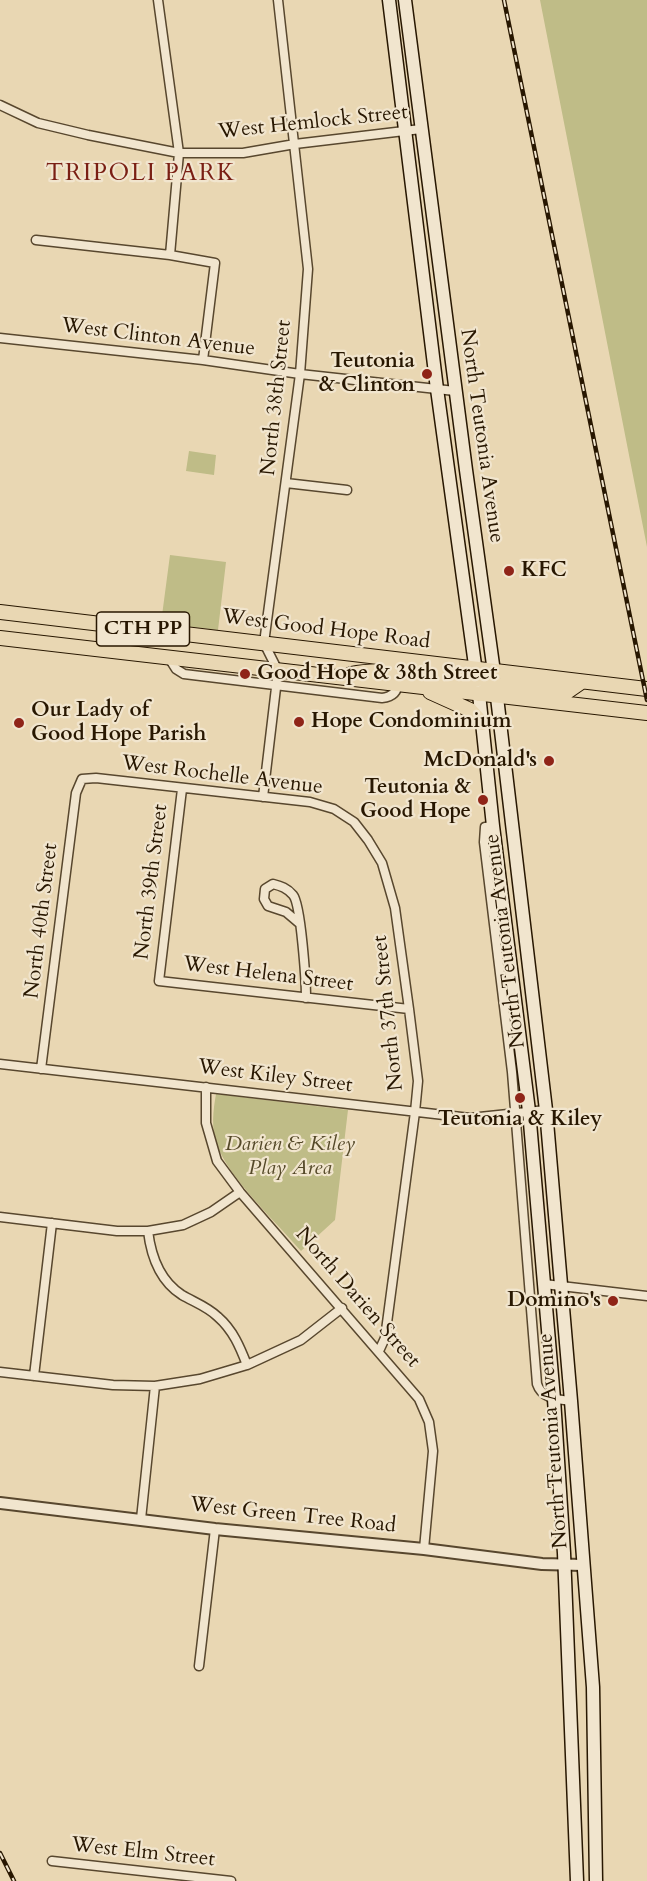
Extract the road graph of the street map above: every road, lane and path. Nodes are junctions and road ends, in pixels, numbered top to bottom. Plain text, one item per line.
1 (158, 0) edge
2 (278, 0) edge
3 (388, 0) edge
4 (405, 0) edge
5 (0, 105) edge
6 (421, 129) junction
7 (406, 131) junction
8 (295, 144) junction
9 (179, 153) junction
10 (36, 240) dead end
11 (170, 255) junction
12 (0, 338) edge
13 (203, 360) junction
14 (300, 374) junction
15 (437, 389) junction
16 (455, 391) junction
17 (286, 483) junction
18 (347, 490) dead end
19 (0, 612) edge
20 (0, 638) edge
21 (264, 643) junction
22 (169, 658) junction
23 (278, 671) junction
24 (494, 672) junction
25 (475, 675) junction
26 (396, 678) junction
27 (580, 682) junction
28 (276, 686) junction
29 (417, 687) junction
30 (647, 689) edge
31 (496, 691) junction
32 (479, 694) junction
33 (647, 713) edge
34 (482, 723) junction
35 (82, 779) joint
36 (182, 789) junction
37 (263, 797) junction
38 (354, 822) joint
39 (489, 827) junction
40 (299, 923) junction
41 (159, 981) joint
42 (306, 998) junction
43 (409, 1009) junction
44 (0, 1064) edge
45 (41, 1069) junction
46 (206, 1088) junction
47 (546, 1110) junction
48 (529, 1111) junction
49 (416, 1112) junction
50 (516, 1113) junction
51 (240, 1192) junction
52 (0, 1217) edge
53 (52, 1223) junction
54 (148, 1231) junction
55 (544, 1284) junction
56 (562, 1286) junction
57 (647, 1296) edge
58 (342, 1308) junction
59 (379, 1351) junction
60 (247, 1365) junction
61 (0, 1372) edge
62 (34, 1376) junction
63 (155, 1386) junction
64 (554, 1399) junction
65 (571, 1401) junction
66 (0, 1503) edge
67 (141, 1519) junction
68 (215, 1529) junction
69 (424, 1549) junction
70 (565, 1565) junction
71 (583, 1565) junction
72 (199, 1666) dead end
73 (52, 1861) dead end
74 (231, 1881) edge
75 (577, 1881) edge
76 (596, 1881) edge

1 - 9 street
2 - 8 street, North 38th Street
3 - 7 main road, North Teutonia Avenue
4 - 6 main road, North Teutonia Avenue
5 - 9 street, West Hemlock Street
6 - 7 street, West Hemlock Street
6 - 16 main road, North Teutonia Avenue
7 - 8 street, West Hemlock Street
7 - 15 main road, North Teutonia Avenue
8 - 9 street, West Hemlock Street
8 - 14 street, North 38th Street
9 - 11 street
10 - 11 street
11 - 13 street
12 - 13 street, West Clinton Avenue
13 - 14 street, West Clinton Avenue
14 - 15 street, West Clinton Avenue
14 - 17 street, North 38th Street
15 - 16 street, West Clinton Avenue
15 - 25 main road, North Teutonia Avenue
16 - 24 main road, North Teutonia Avenue
17 - 18 street
17 - 21 street, North 38th Street
19 - 21 main road, West Good Hope Road / CTH PP
20 - 22 main road, CTH PP
21 - 23 street
21 - 26 main road, West Good Hope Road / CTH PP
22 - 23 main road, CTH PP
22 - 28 street, West Good Hope Road
23 - 26 main road, CTH PP
23 - 28 street
24 - 25 main road
24 - 27 main road
24 - 31 main road, North Teutonia Avenue
25 - 26 main road
25 - 32 main road, North Teutonia Avenue
26 - 28 street, West Good Hope Road
26 - 29 main road, West Good Hope Road / CTH PP
27 - 30 main road
27 - 31 main road
28 - 37 street
29 - 32 main road, West Good Hope Road / CTH PP
29 - 34 main road
31 - 32 main road
31 - 33 main road
31 - 47 main road, North Teutonia Avenue
32 - 34 main road, North Teutonia Avenue
34 - 39 main road, North Teutonia Avenue
35 - 36 street, West Rochelle Avenue
35 - 45 street, North 40th Street
36 - 37 street, West Rochelle Avenue
36 - 41 street, North 39th Street
37 - 38 street, West Rochelle Avenue
38 - 43 street, North 37th Street
39 - 48 main road, North Teutonia Avenue
39 - 50 street, North Teutonia Avenue
40 - 40 street
40 - 42 street
41 - 42 street, West Helena Street
42 - 43 street, West Helena Street
43 - 49 street, North 37th Street
44 - 45 street, West Kiley Street
45 - 46 street, West Kiley Street
46 - 49 street, West Kiley Street
46 - 51 street, North Darien Street
47 - 48 street, West Kiley Street
47 - 56 main road, North Teutonia Avenue
48 - 50 street, West Kiley Street
48 - 55 main road, North Teutonia Avenue
49 - 50 street, West Kiley Street
49 - 59 street, North 37th Street
50 - 64 street, North Teutonia Avenue
51 - 54 street
51 - 58 street, North Darien Street
52 - 53 street
53 - 54 street
53 - 62 street
54 - 60 street
55 - 56 street
55 - 64 main road, North Teutonia Avenue
56 - 57 street
56 - 65 main road, North Teutonia Avenue
58 - 59 street, North Darien Street
58 - 60 street
59 - 69 street, North Darien Street
60 - 63 street
61 - 62 street
62 - 63 street
63 - 67 street
64 - 65 street
64 - 70 main road, North Teutonia Avenue
65 - 71 main road, North Teutonia Avenue
66 - 67 street, West Green Tree Road
67 - 68 street, West Green Tree Road
68 - 69 street, West Green Tree Road
68 - 72 street
69 - 70 street, West Green Tree Road
70 - 71 street, West Green Tree Road
70 - 75 main road, North Teutonia Avenue
71 - 76 main road, North Teutonia Avenue
73 - 74 street, West Elm Street

